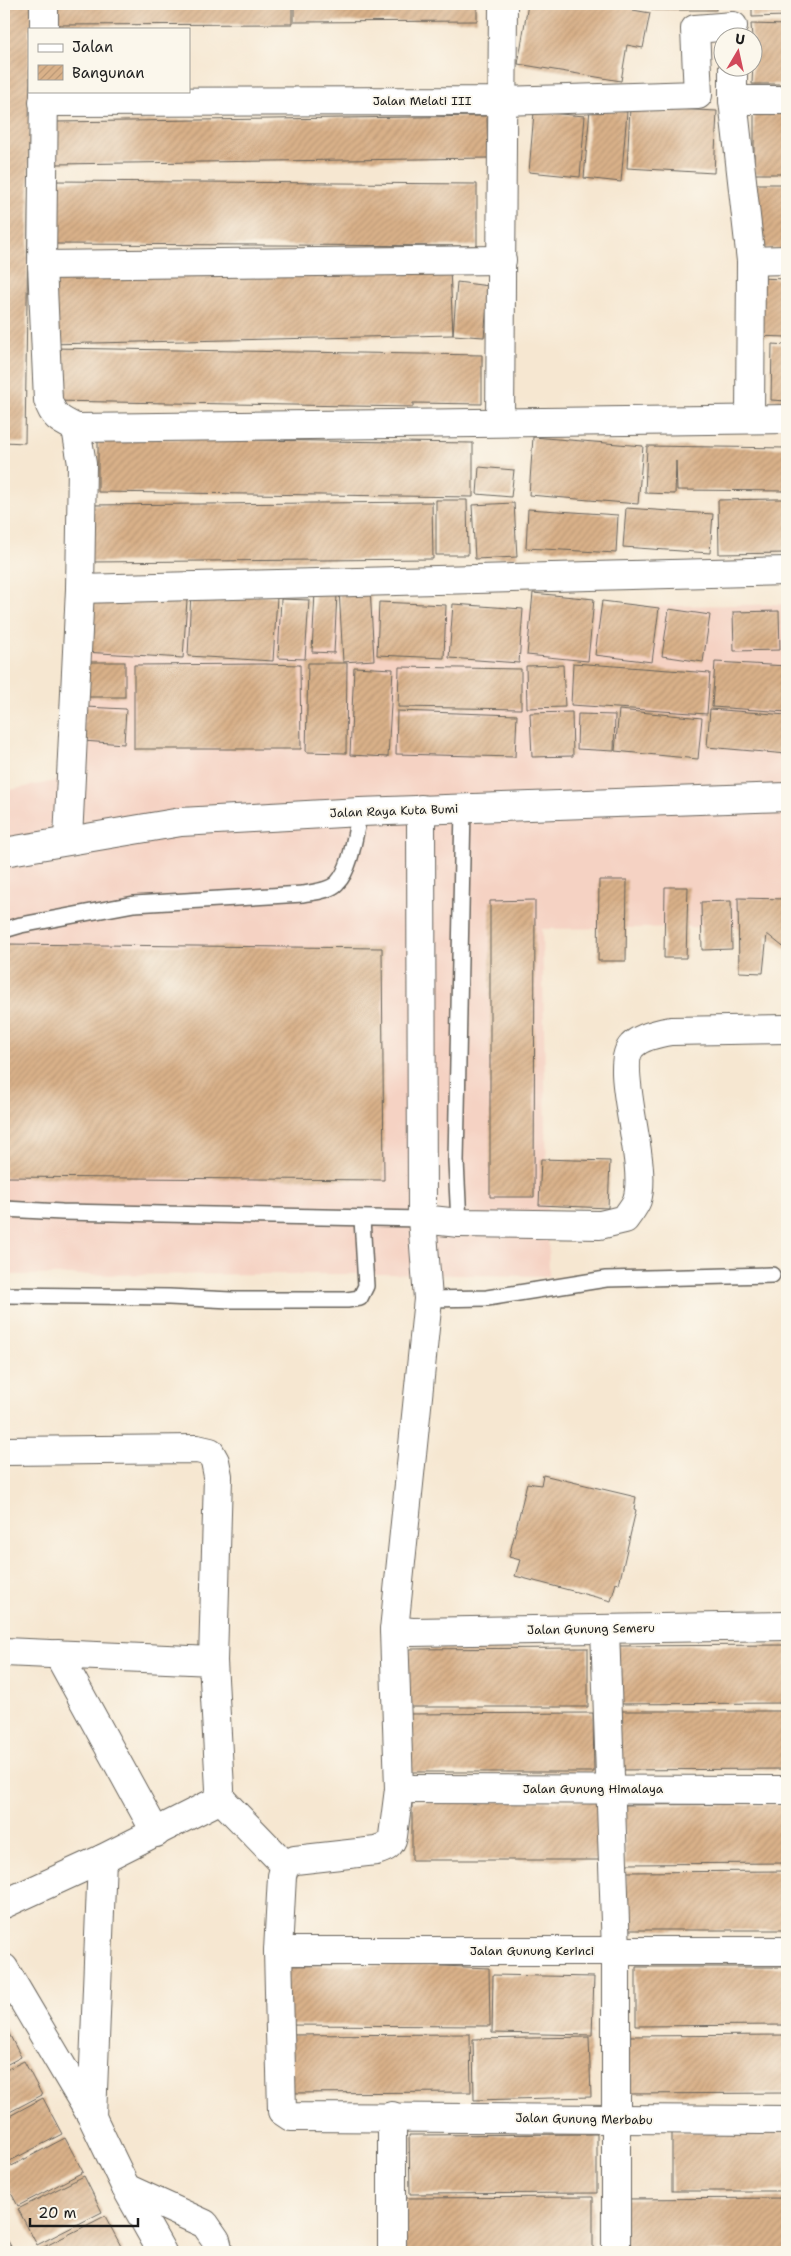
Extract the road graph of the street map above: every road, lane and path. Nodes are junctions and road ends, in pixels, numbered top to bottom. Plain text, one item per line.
1 (44, 4) edge
2 (503, 4) edge
3 (733, 23) edge
4 (44, 28) edge
5 (733, 78) edge
6 (43, 97) edge
7 (734, 100) junction
8 (787, 100) edge
9 (502, 101) junction
10 (502, 260) junction
11 (787, 260) edge
12 (751, 261) junction
13 (42, 265) junction
14 (787, 419) edge
15 (750, 420) junction
16 (500, 422) junction
17 (76, 428) junction
18 (787, 571) edge
19 (80, 589) junction
20 (787, 797) edge
21 (464, 808) junction
22 (421, 809) junction
23 (360, 812) junction
24 (68, 839) junction
25 (4, 852) edge
26 (4, 930) edge
27 (787, 1029) edge
28 (4, 1209) edge
29 (362, 1219) junction
30 (422, 1219) junction
31 (459, 1223) junction
32 (772, 1275) dead end
33 (4, 1296) edge
34 (428, 1299) junction
35 (4, 1451) edge
36 (787, 1626) edge
37 (605, 1629) junction
38 (394, 1630) junction
39 (4, 1652) edge
40 (58, 1654) junction
41 (213, 1661) junction
42 (399, 1789) junction
43 (612, 1790) junction
44 (787, 1790) edge
45 (219, 1798) junction
46 (156, 1833) junction
47 (102, 1859) junction
48 (285, 1866) junction
49 (4, 1904) edge
50 (278, 1951) junction
51 (787, 1951) edge
52 (616, 1952) junction
53 (4, 1968) edge
54 (386, 2116) junction
55 (92, 2118) junction
56 (618, 2120) junction
57 (787, 2120) edge
58 (126, 2188) junction
59 (162, 2252) edge
60 (219, 2252) edge
61 (392, 2252) edge
62 (616, 2252) edge

1 - 4 street
2 - 9 street
3 - 9 street, Jalan Melati III
5 - 7 street
6 - 9 street, Jalan Melati III
6 - 13 street
7 - 8 street
7 - 12 street
9 - 10 street
10 - 13 street
10 - 16 street
11 - 12 street
12 - 15 street
13 - 17 street
14 - 15 street
15 - 16 street
16 - 17 street
17 - 19 street
18 - 19 street
19 - 24 street
20 - 21 street, Jalan Raya Kuta Bumi
21 - 22 street, Jalan Raya Kuta Bumi
21 - 31 lane
22 - 23 street, Jalan Raya Kuta Bumi
22 - 30 street
23 - 24 street, Jalan Raya Kuta Bumi
23 - 26 lane
24 - 25 street, Jalan Raya Kuta Bumi
27 - 31 street
28 - 29 lane
29 - 30 lane
29 - 33 lane
30 - 31 street
30 - 34 street
32 - 34 lane
34 - 38 street
35 - 41 street
36 - 37 street, Jalan Gunung Semeru
37 - 38 street, Jalan Gunung Semeru
37 - 43 street
38 - 42 street
39 - 40 street
40 - 41 street
40 - 46 street
41 - 45 street
42 - 43 street, Jalan Gunung Himalaya
42 - 48 street
43 - 44 street, Jalan Gunung Himalaya
43 - 52 street
45 - 46 street
45 - 48 street
46 - 47 street
47 - 49 street
47 - 55 street
48 - 50 street
50 - 52 street, Jalan Gunung Kerinci
50 - 54 street, Jalan Gunung Merbabu
51 - 52 street, Jalan Gunung Kerinci
52 - 56 street
53 - 55 street
54 - 56 street, Jalan Gunung Merbabu
54 - 61 street
55 - 58 street
56 - 57 street, Jalan Gunung Merbabu
56 - 62 street
58 - 59 street
58 - 60 street

